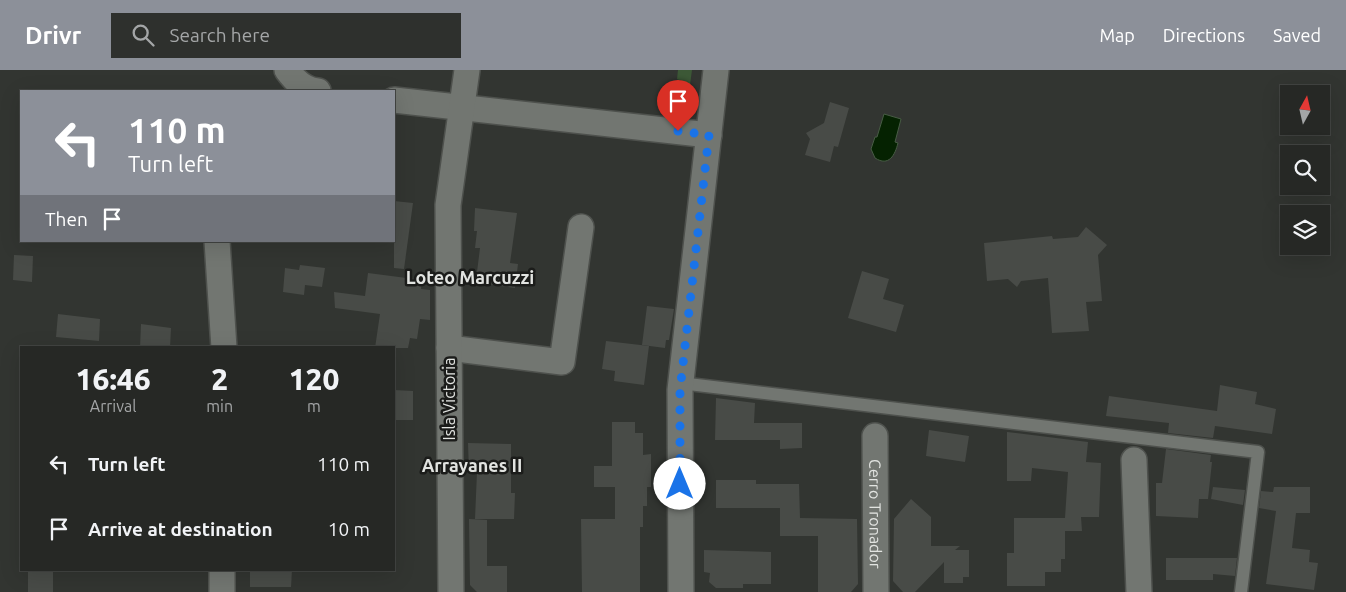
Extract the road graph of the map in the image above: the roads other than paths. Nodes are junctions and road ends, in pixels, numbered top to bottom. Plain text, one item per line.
1 (287, 70) edge
2 (467, 70) edge
3 (716, 70) edge
4 (315, 90) edge
5 (395, 100) edge
6 (462, 107) junction
7 (709, 135) junction
8 (581, 227) dead end
9 (217, 242) edge
10 (224, 341) edge
11 (449, 348) junction
12 (680, 384) junction
13 (875, 436) dead end
14 (1134, 460) dead end
15 (222, 571) edge
16 (222, 592) edge
17 (450, 592) edge
18 (681, 592) edge
19 (876, 592) edge
20 (1139, 592) edge
21 (1241, 592) edge

1 - 4 street
2 - 6 street, Isla Victoria
3 - 7 street
5 - 6 street
6 - 7 street
6 - 11 street, Isla Victoria
7 - 12 street
8 - 11 street
9 - 10 street
11 - 17 street, Isla Victoria
12 - 18 street
12 - 21 lane
13 - 19 street, Cerro Tronador
14 - 20 street
15 - 16 street

